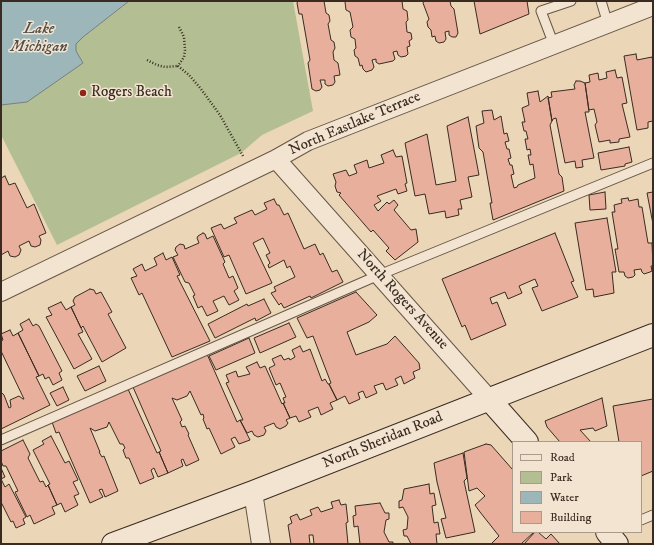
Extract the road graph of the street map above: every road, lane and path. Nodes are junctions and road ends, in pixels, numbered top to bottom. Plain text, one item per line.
1 (571, 1) edge
2 (601, 1) edge
3 (653, 6) edge
4 (608, 24) junction
5 (179, 27) dead end
6 (554, 45) junction
7 (147, 60) dead end
8 (178, 66) junction
9 (243, 157) dead end
10 (276, 158) junction
11 (653, 163) edge
12 (379, 275) junction
13 (1, 292) edge
14 (653, 335) edge
15 (489, 398) junction
16 (1, 440) edge
17 (526, 441) edge
18 (253, 492) junction
19 (653, 515) edge
20 (642, 520) edge
21 (112, 544) edge
22 (261, 544) edge

1 - 6 lane
2 - 4 lane
3 - 4 street, North Eastlake Terrace
4 - 6 street, North Eastlake Terrace
5 - 8 path
6 - 10 street, North Eastlake Terrace
7 - 8 path
8 - 9 path
10 - 12 street, North Rogers Avenue
10 - 13 street, North Eastlake Terrace
11 - 12 lane
12 - 15 street, North Rogers Avenue
12 - 16 lane
14 - 15 main road, North Sheridan Road
15 - 17 main road, North Rogers Avenue
15 - 18 main road, North Sheridan Road
18 - 21 main road, North Sheridan Road
18 - 22 street
19 - 20 lane

